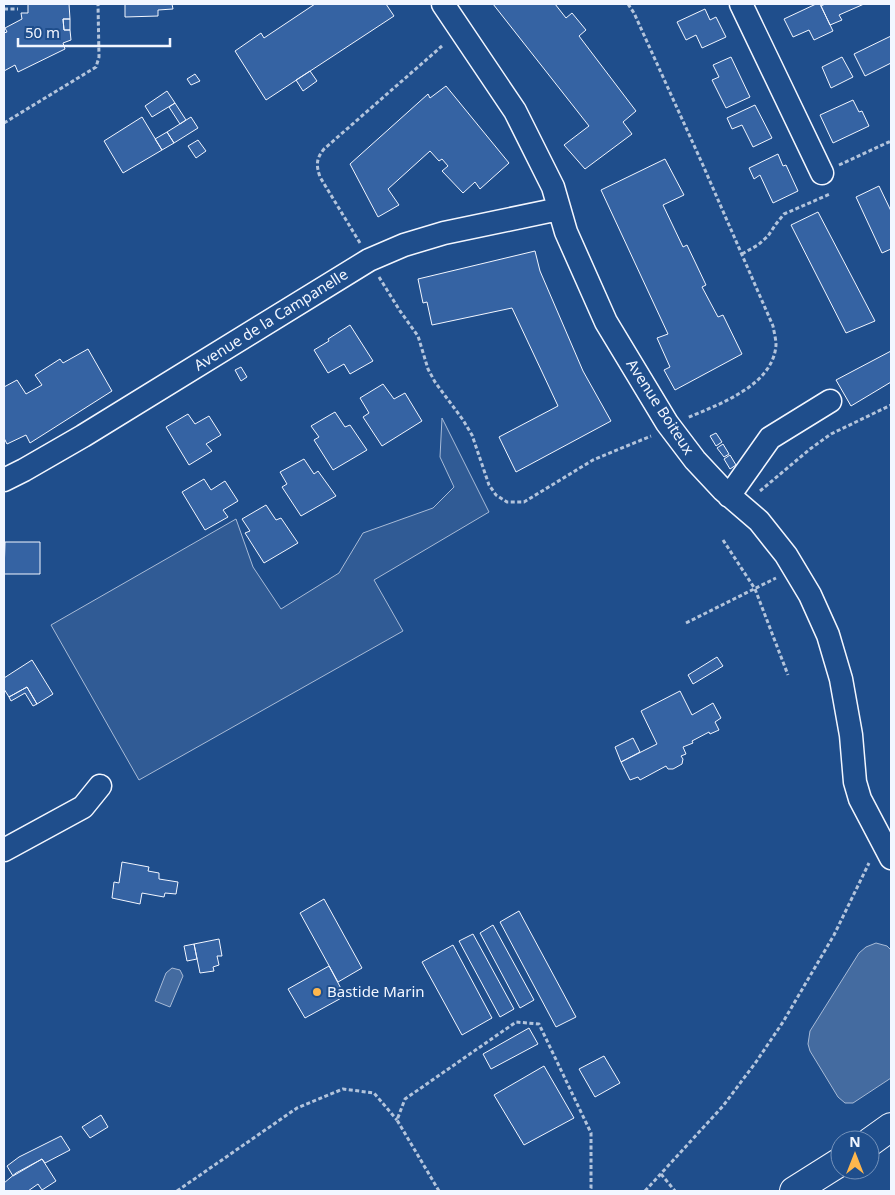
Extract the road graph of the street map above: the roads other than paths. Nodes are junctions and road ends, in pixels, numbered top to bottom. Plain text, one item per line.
1 (443, 4) edge
2 (743, 4) edge
3 (822, 173) dead end
4 (559, 209) junction
5 (830, 400) dead end
6 (4, 480) edge
7 (734, 489) junction
8 (100, 786) dead end
9 (4, 850) edge
10 (881, 859) edge
11 (891, 1127) edge
12 (880, 1135) edge
13 (830, 1168) edge
14 (794, 1191) edge

1 - 4 street, Avenue Boiteux
2 - 3 street
4 - 6 street, Avenue de la Campanelle
4 - 7 street, Avenue Boiteux
5 - 7 street
7 - 10 street, Avenue Boiteux
8 - 9 street
11 - 12 main road
13 - 14 main road

